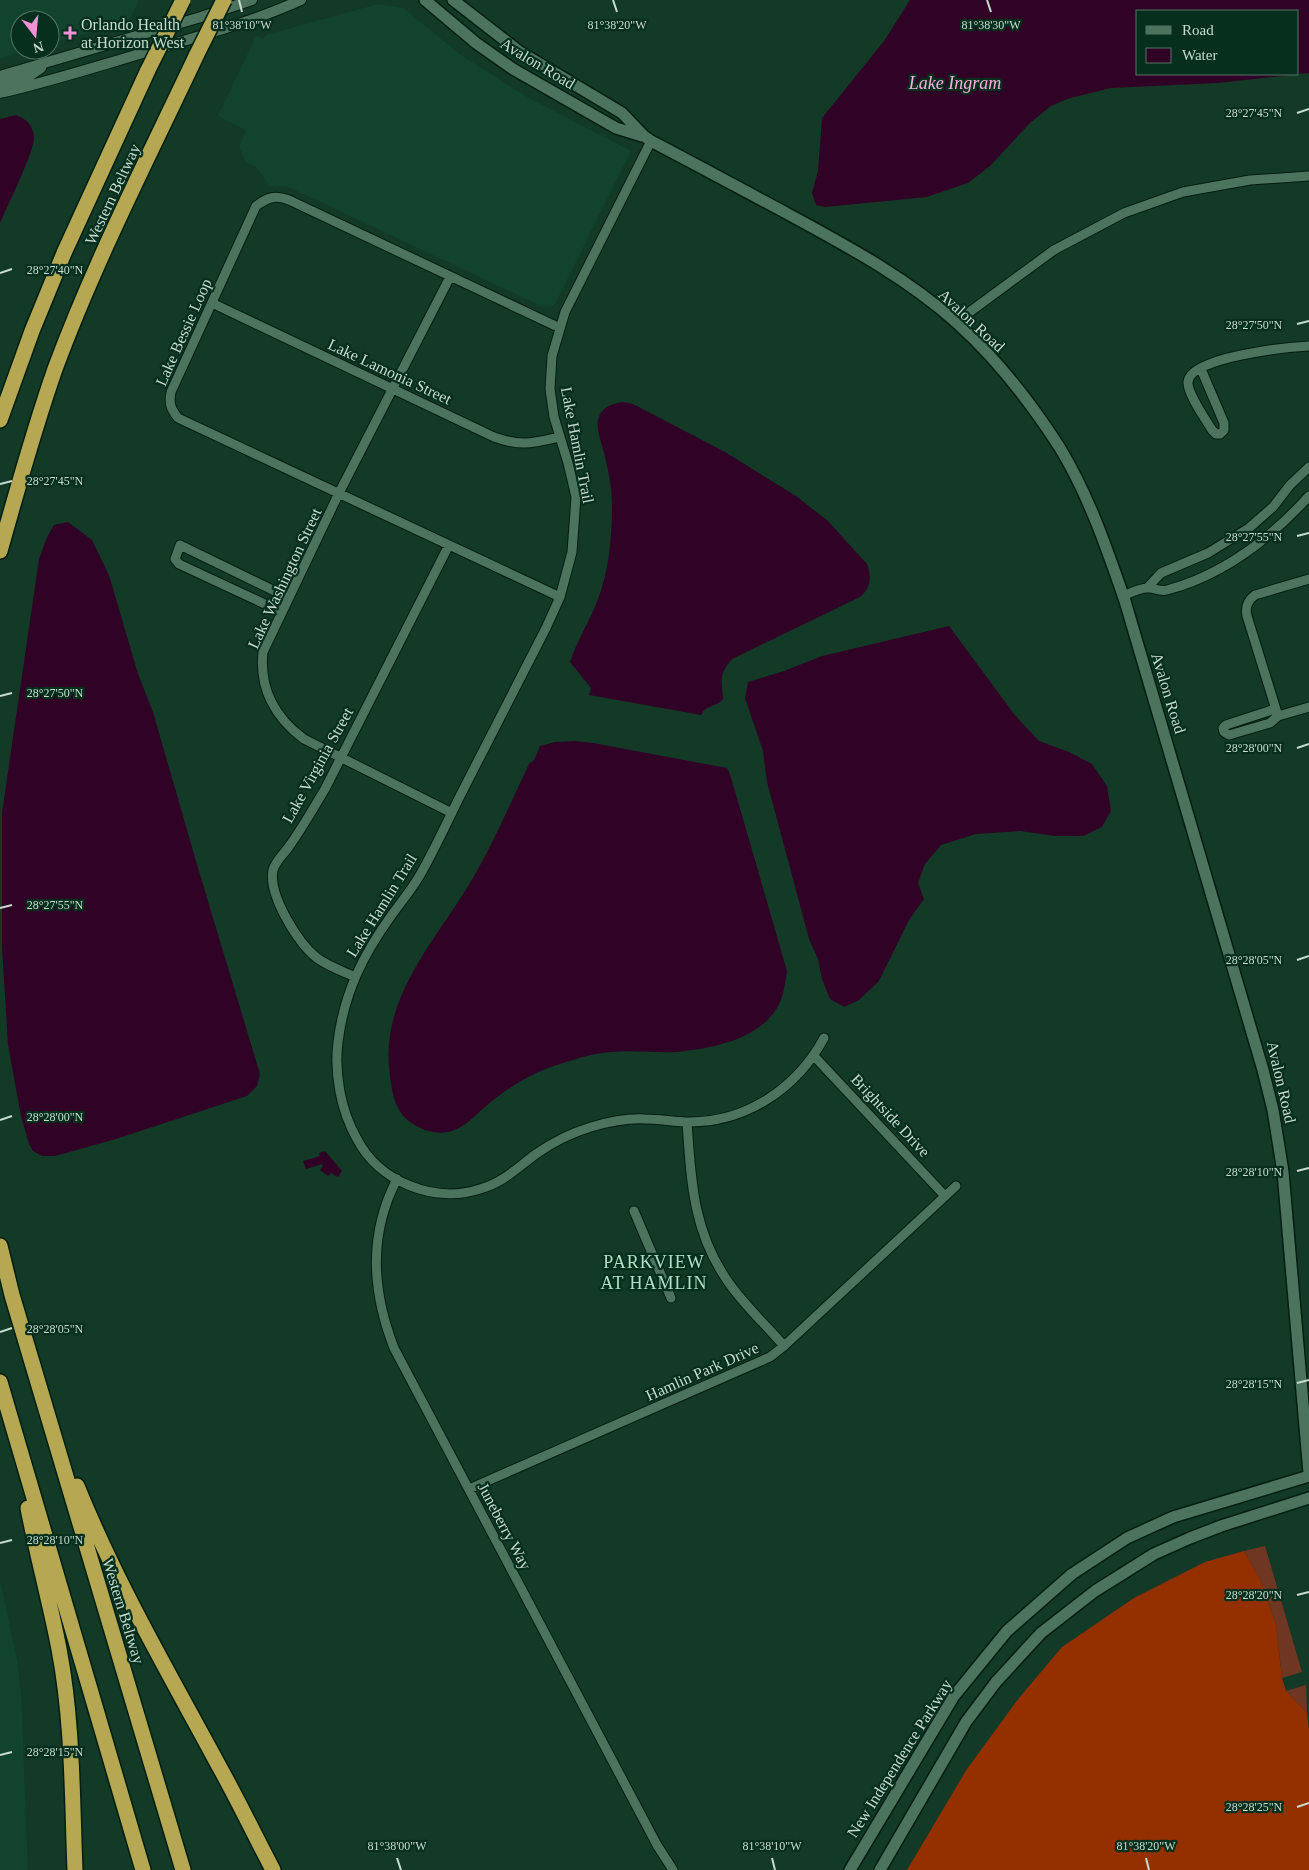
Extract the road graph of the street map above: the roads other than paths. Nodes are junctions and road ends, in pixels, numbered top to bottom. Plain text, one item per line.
1 (183, 0) edge
2 (224, 0) edge
3 (252, 0) edge
4 (301, 0) edge
5 (425, 0) edge
6 (453, 0) edge
7 (48, 63) junction
8 (0, 76) edge
9 (0, 84) edge
10 (0, 93) edge
11 (648, 139) junction
12 (1309, 176) edge
13 (450, 277) junction
14 (212, 303) junction
15 (956, 322) junction
16 (560, 328) junction
17 (1309, 346) edge
18 (1201, 368) junction
19 (393, 389) junction
20 (0, 420) edge
21 (560, 437) junction
22 (1309, 467) edge
23 (340, 493) junction
24 (1309, 496) edge
25 (449, 545) junction
26 (0, 551) edge
27 (1309, 578) edge
28 (1148, 587) junction
29 (1123, 596) junction
30 (560, 597) junction
31 (289, 598) junction
32 (282, 612) junction
33 (1309, 707) edge
34 (1276, 713) junction
35 (341, 758) junction
36 (452, 813) junction
37 (355, 976) junction
38 (824, 1038) dead end
39 (814, 1056) junction
40 (687, 1122) junction
41 (397, 1180) junction
42 (956, 1186) dead end
43 (945, 1196) junction
44 (634, 1211) dead end
45 (0, 1246) edge
46 (671, 1298) dead end
47 (784, 1346) junction
48 (38, 1381) junction
49 (0, 1382) edge
50 (16, 1437) junction
51 (1309, 1474) edge
52 (469, 1490) junction
53 (1309, 1498) edge
54 (75, 1870) edge
55 (143, 1870) edge
56 (183, 1870) edge
57 (273, 1870) edge
58 (674, 1870) edge
59 (850, 1870) edge
60 (880, 1870) edge

1 - 20 highway, Western Beltway, bridge
2 - 26 highway, Western Beltway, bridge
3 - 7 street
4 - 10 street
5 - 11 main road, Avalon Road
6 - 11 main road, Avalon Road
7 - 8 street
7 - 9 street
11 - 15 main road, Avalon Road
11 - 16 street, Lake Hamlin Trail
12 - 15 street
13 - 14 street, Lake Bessie Loop
13 - 16 street, Lake Bessie Loop
13 - 19 street, Lake Washington Street
14 - 19 street, Lake Lamonia Street
14 - 23 street, Lake Bessie Loop
15 - 29 main road, Avalon Road
16 - 21 street, Lake Hamlin Trail
17 - 18 street
18 - 18 street
19 - 21 street, Lake Lamonia Street
19 - 23 street, Lake Washington Street
21 - 30 street, Lake Hamlin Trail
22 - 28 street
23 - 25 street, Lake Bessie Loop
23 - 31 street, Lake Washington Street
24 - 28 street
25 - 30 street, Lake Bessie Loop
25 - 35 street, Lake Virginia Street
27 - 34 street
28 - 29 street
29 - 51 main road, Avalon Road
30 - 36 street, Lake Hamlin Trail
31 - 32 street, Lake Washington Street
31 - 32 street
32 - 35 street, Lake Washington Street
33 - 34 street
34 - 34 street
35 - 36 street, Lake Washington Street
35 - 37 street, Lake Virginia Street
36 - 37 street, Lake Hamlin Trail
37 - 41 street, Lake Hamlin Trail
38 - 39 street, Lake Hamlin Trail
39 - 40 street, Lake Hamlin Trail
39 - 43 street, Brightside Drive
40 - 41 street, Lake Hamlin Trail
40 - 47 street
41 - 52 street, Juneberry Way
42 - 43 street, Hamlin Park Drive
43 - 47 street, Hamlin Park Drive
44 - 46 street
45 - 48 highway, Western Beltway
47 - 52 street, Hamlin Park Drive
48 - 56 highway, Western Beltway
48 - 57 highway
49 - 50 highway
50 - 54 highway
50 - 55 highway
51 - 59 main road, New Independence Parkway
52 - 58 street, Juneberry Way
53 - 60 main road

